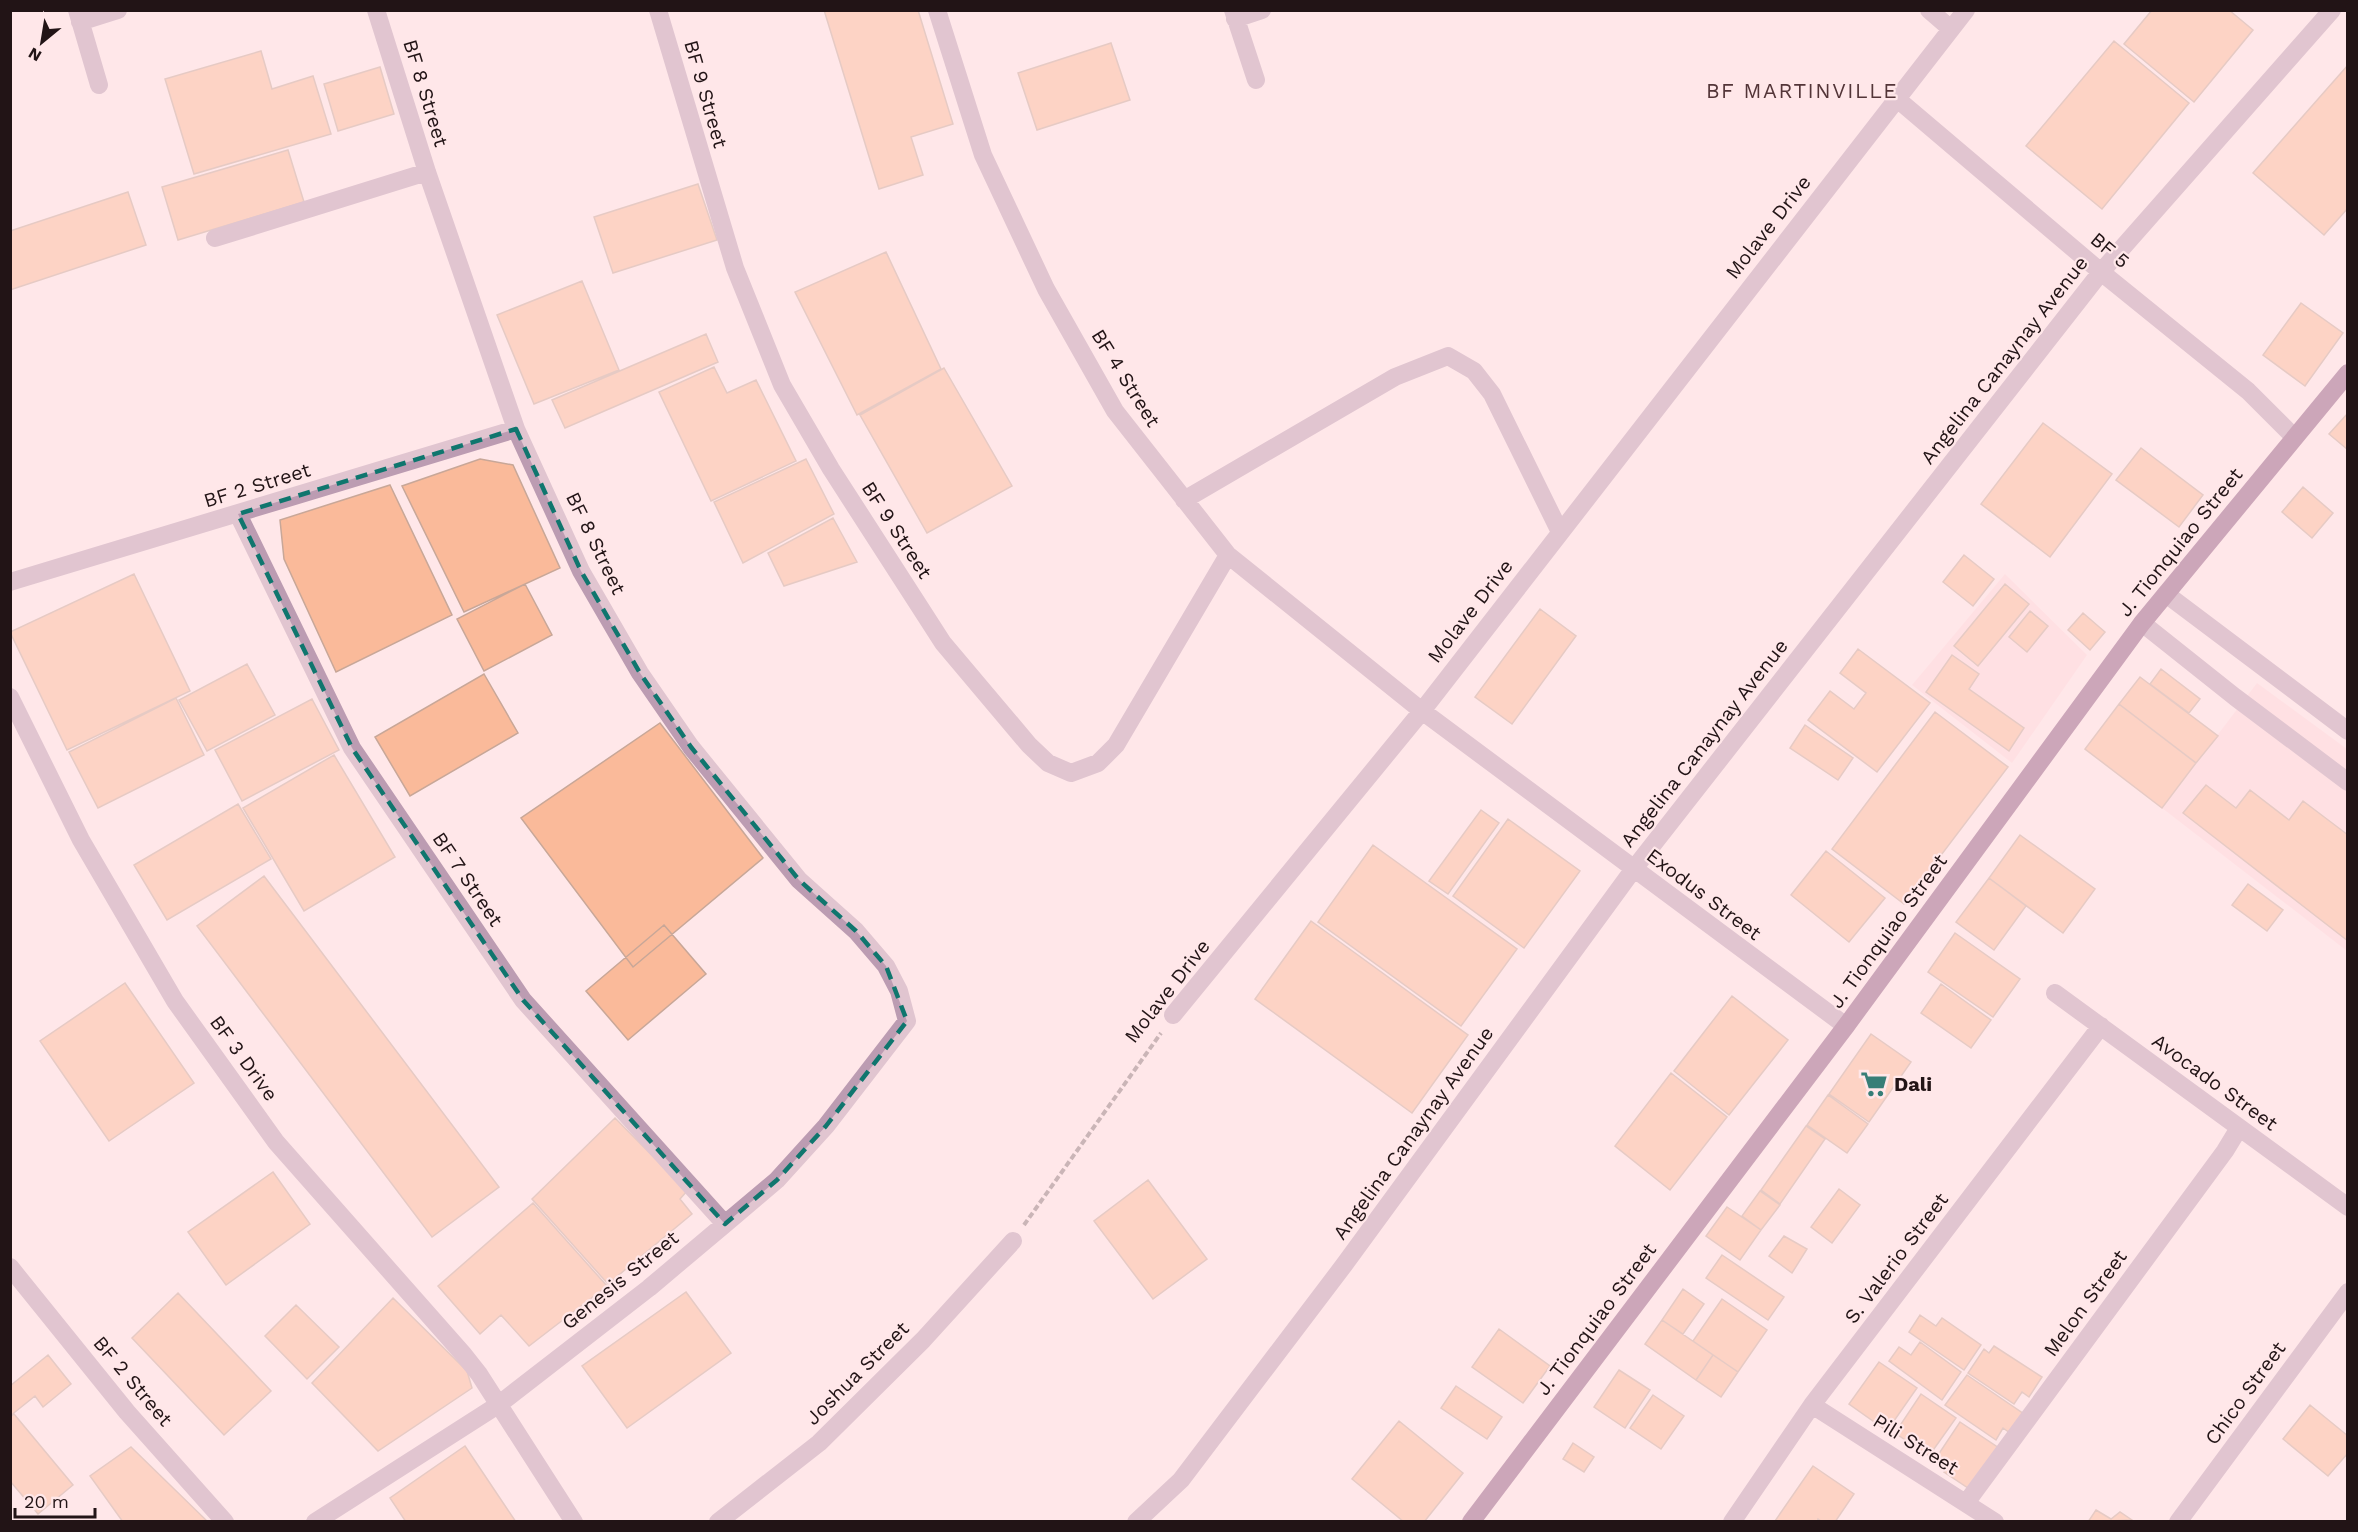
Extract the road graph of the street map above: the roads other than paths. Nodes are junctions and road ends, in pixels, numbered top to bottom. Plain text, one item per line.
1 (118, 10) edge
2 (376, 10) edge
3 (658, 10) edge
4 (937, 10) edge
5 (1262, 10) edge
6 (1929, 10) edge
7 (1966, 10) edge
8 (2332, 10) edge
9 (1234, 15) edge
10 (78, 16) edge
11 (1951, 29) junction
12 (1256, 80) dead end
13 (99, 85) dead end
14 (1896, 98) junction
15 (427, 172) junction
16 (215, 238) dead end
17 (2102, 272) junction
18 (2348, 373) edge
19 (516, 429) junction
20 (2294, 437) junction
21 (1184, 500) junction
22 (237, 514) junction
23 (1560, 532) junction
24 (1228, 555) junction
25 (10, 582) edge
26 (2166, 594) junction
27 (2142, 623) junction
28 (10, 697) edge
29 (1422, 711) junction
30 (2348, 731) edge
31 (2348, 782) edge
32 (1633, 870) junction
33 (2055, 993) dead end
34 (1173, 1015) road end
35 (907, 1021) joint
36 (1846, 1026) junction
37 (2101, 1026) junction
38 (2239, 1128) junction
39 (2348, 1207) edge
40 (725, 1224) junction
41 (1013, 1241) road end
42 (10, 1267) edge
43 (2348, 1292) edge
44 (498, 1405) junction
45 (1812, 1405) junction
46 (1966, 1503) junction
47 (225, 1521) edge
48 (315, 1521) edge
49 (574, 1521) edge
50 (718, 1521) edge
51 (1136, 1521) edge
52 (1471, 1521) edge
53 (1732, 1521) edge
54 (1995, 1521) edge
55 (2178, 1521) edge

1 - 10 street
2 - 15 street, BF 8 Street
3 - 24 street, BF 9 Street
4 - 21 street, BF 4 Street
5 - 9 street
6 - 11 street
7 - 11 street, Molave Drive
8 - 17 street, Angelina Canaynay Avenue
9 - 12 street
10 - 13 street
11 - 14 street, Molave Drive
14 - 17 street, BF 5
14 - 23 street, Molave Drive
15 - 16 street
15 - 19 street, BF 8 Street
17 - 20 street, BF 5
17 - 32 street, Angelina Canaynay Avenue
18 - 20 main road, J. Tionquiao Street
19 - 22 street, BF 2 Street
19 - 35 street, BF 8 Street
20 - 26 main road, J. Tionquiao Street
21 - 23 street
21 - 24 street, BF 4 Street
22 - 25 street, BF 2 Street
22 - 40 street, BF 7 Street
23 - 29 street, Molave Drive
24 - 29 street, BF 4 Street
26 - 27 main road, J. Tionquiao Street
26 - 30 street
27 - 31 street
27 - 36 main road, J. Tionquiao Street
28 - 44 street, BF 3 Drive
29 - 32 street, Exodus Street
29 - 34 street, Molave Drive
32 - 36 street, Exodus Street
32 - 51 street, Angelina Canaynay Avenue
33 - 37 street, Avocado Street
35 - 40 street, Genesis Street
36 - 52 main road, J. Tionquiao Street
37 - 38 street, Avocado Street
37 - 45 street, S. Valerio Street
38 - 39 street, Avocado Street
38 - 46 street, Melon Street
40 - 44 street, Genesis Street
41 - 50 street, Joshua Street
42 - 47 street, BF 2 Street
43 - 55 street, Chico Street
44 - 48 street, Genesis Street
44 - 49 street, BF 3 Drive
45 - 46 street, Pili Street
45 - 53 street, S. Valerio Street
46 - 54 street, Pili Street

